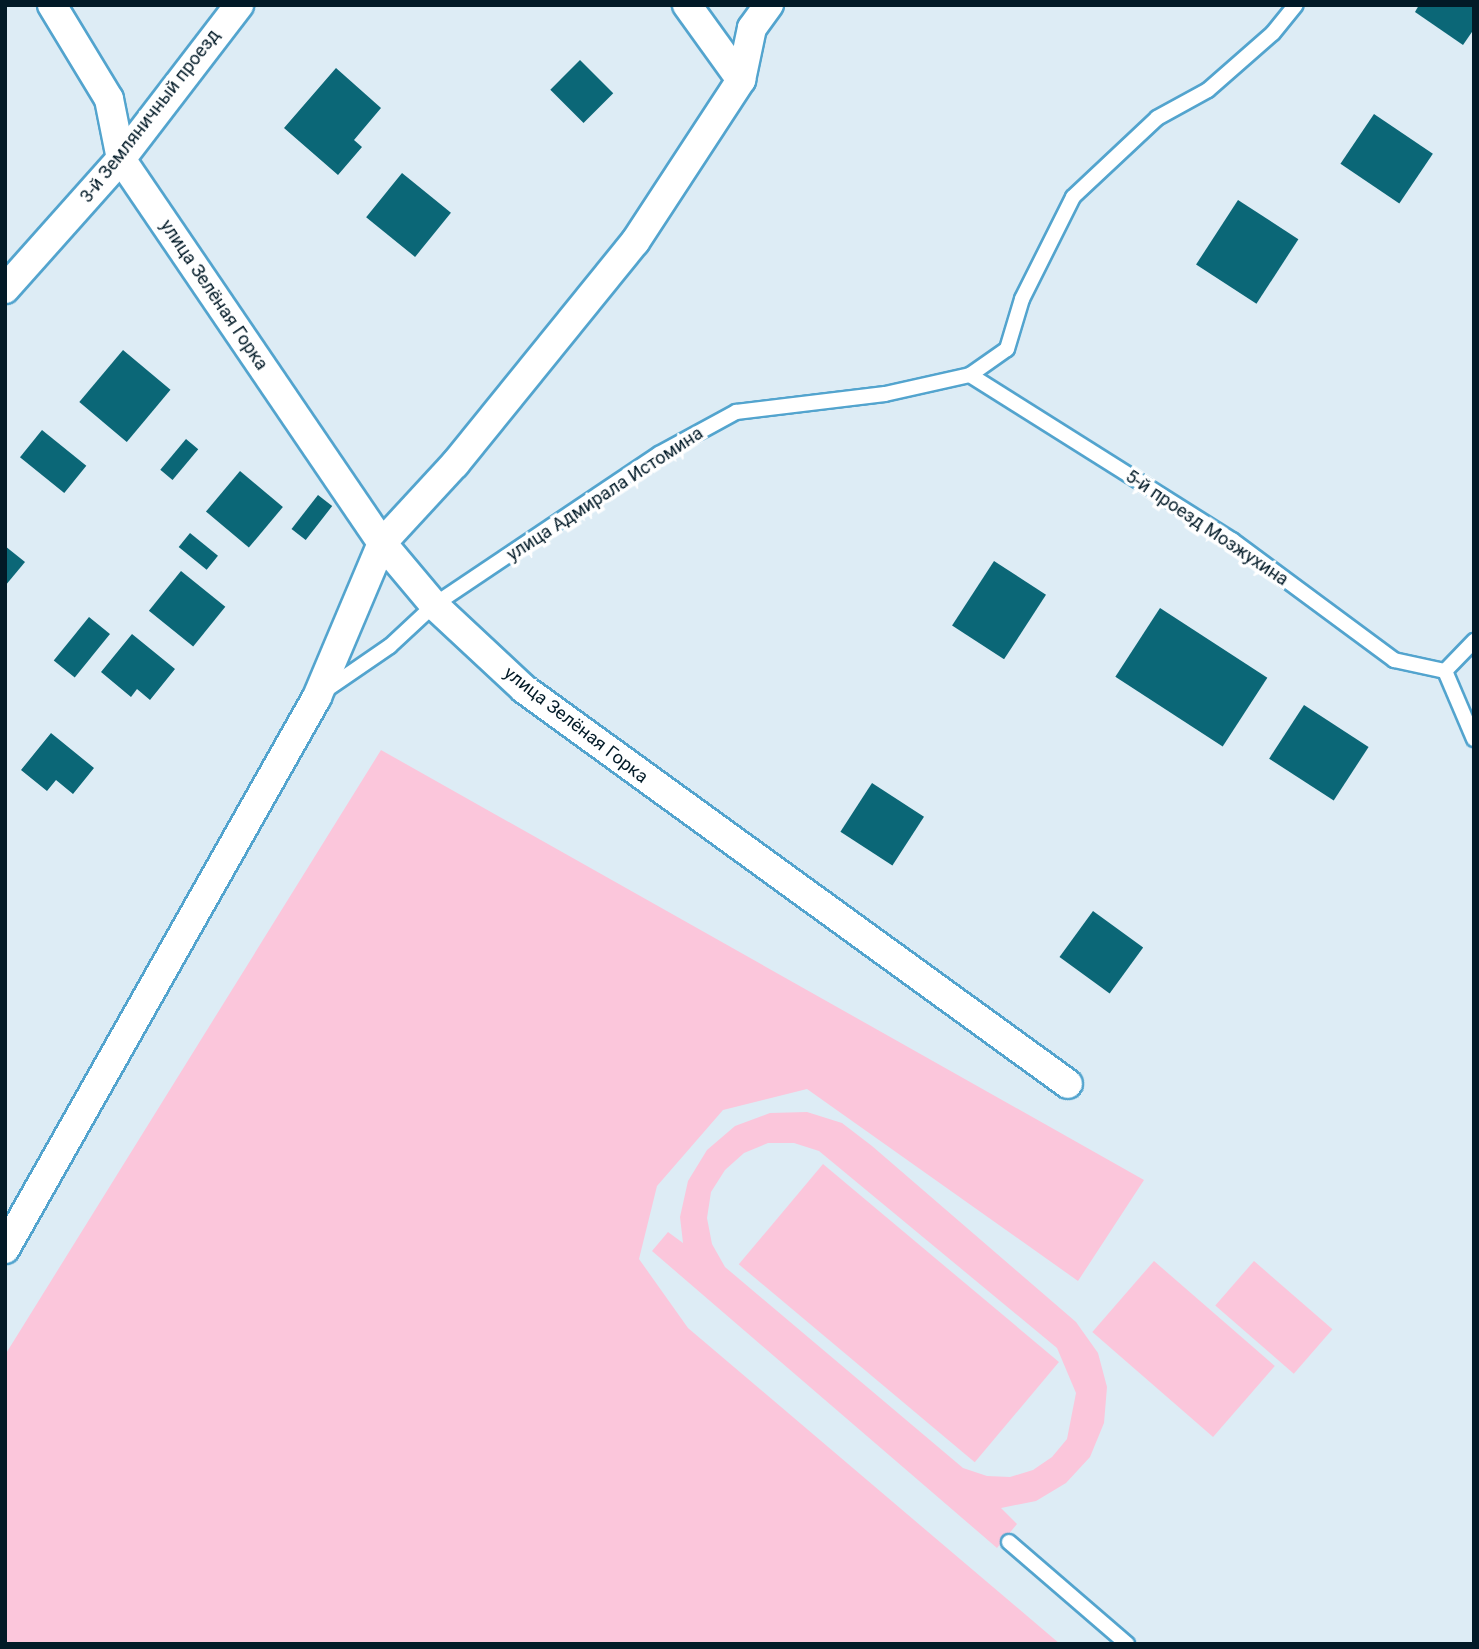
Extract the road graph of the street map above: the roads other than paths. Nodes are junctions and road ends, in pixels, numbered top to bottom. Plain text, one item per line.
1 (52, 5) edge
2 (239, 5) edge
3 (687, 5) edge
4 (769, 5) edge
5 (1296, 5) edge
6 (741, 80) junction
7 (121, 159) junction
8 (5, 289) edge
9 (970, 375) junction
10 (382, 543) junction
11 (434, 605) junction
12 (1474, 641) edge
13 (1446, 671) junction
14 (317, 696) junction
15 (1474, 739) edge
16 (1068, 1084) dead end
17 (5, 1250) edge
18 (1009, 1542) dead end
19 (1127, 1644) edge

1 - 7 street, улица Зелёная Горка
2 - 7 street, 3-й Земляничный проезд
3 - 6 street
4 - 6 street
5 - 9 lane, улица Адмирала Истомина
6 - 10 street
7 - 8 street, 3-й Земляничный проезд
7 - 10 street, улица Зелёная Горка
9 - 11 lane, улица Адмирала Истомина
9 - 13 lane, 5-й проезд Мозжухина
10 - 11 street, улица Зелёная Горка
10 - 14 street
11 - 14 lane, улица Адмирала Истомина
11 - 16 street, улица Зелёная Горка
12 - 13 lane
13 - 15 lane
14 - 17 street
18 - 19 lane

